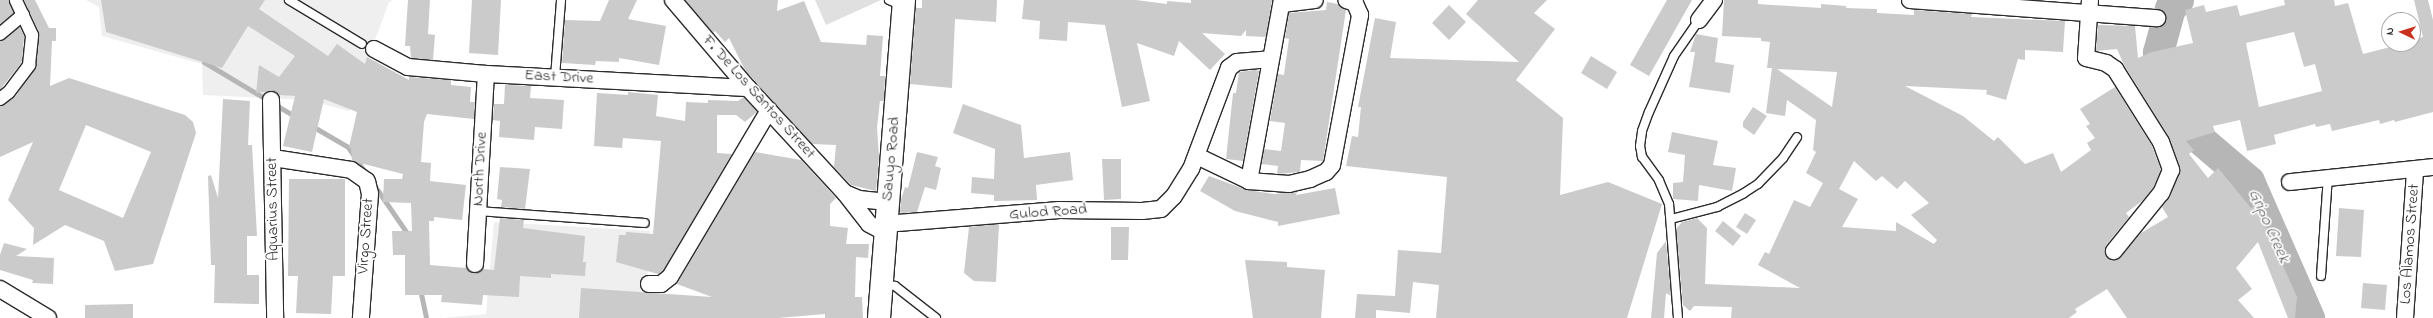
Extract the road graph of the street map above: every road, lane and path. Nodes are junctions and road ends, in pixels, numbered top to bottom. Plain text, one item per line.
1 (16, 0) edge
2 (289, 0) edge
3 (561, 0) edge
4 (673, 0) edge
5 (1315, 0) edge
6 (1346, 0) edge
7 (1714, 0) edge
8 (1910, 0) edge
9 (899, 2) edge
10 (1282, 2) edge
11 (2089, 7) edge
12 (23, 15) junction
13 (2157, 18) dead end
14 (1699, 20) joint
15 (0, 34) edge
16 (368, 47) joint
17 (1270, 59) junction
18 (486, 74) junction
19 (555, 77) junction
20 (748, 88) junction
21 (0, 99) edge
22 (271, 100) dead end
23 (769, 110) junction
24 (1797, 137) dead end
25 (273, 158) junction
26 (1194, 162) junction
27 (2433, 167) edge
28 (2415, 170) junction
29 (2328, 177) junction
30 (1250, 181) junction
31 (2290, 182) dead end
32 (846, 193) junction
33 (478, 211) junction
34 (885, 219) junction
35 (1671, 219) junction
36 (645, 223) dead end
37 (2114, 251) dead end
38 (474, 264) dead end
39 (2321, 276) dead end
40 (648, 284) dead end
41 (880, 284) junction
42 (0, 289) edge
43 (48, 318) edge
44 (275, 318) edge
45 (361, 318) edge
46 (879, 318) edge
47 (936, 318) edge
48 (1678, 318) edge
49 (2405, 318) edge

1 - 12 street
2 - 16 lane
3 - 19 lane
4 - 20 street, F. De Los Santos Street
5 - 10 street
6 - 30 street
7 - 14 street
8 - 11 street
9 - 34 main road, Sauyo Road
10 - 17 street
11 - 13 street
11 - 37 street
12 - 15 street
12 - 21 street
14 - 35 lane
16 - 18 street, East Drive
17 - 26 street, Gulod Road
17 - 30 street
18 - 19 street, East Drive
18 - 33 street, North Drive
19 - 20 street, East Drive
20 - 23 street, F. De Los Santos Street
22 - 25 street, Aquarius Street
23 - 32 street, F. De Los Santos Street
23 - 40 street
24 - 35 lane
25 - 44 street, Aquarius Street
25 - 45 street, Virgo Street
26 - 30 street
26 - 34 street, Gulod Road
27 - 28 street
28 - 29 street
28 - 49 street, Los Alamos Street
29 - 31 street
29 - 39 lane
32 - 34 street, F. De Los Santos Street
32 - 34 street, F. De Los Santos Street
33 - 36 lane
33 - 38 street, North Drive
34 - 41 main road, Sauyo Road
35 - 48 lane
41 - 46 main road, Sauyo Road
41 - 47 lane
42 - 43 street

